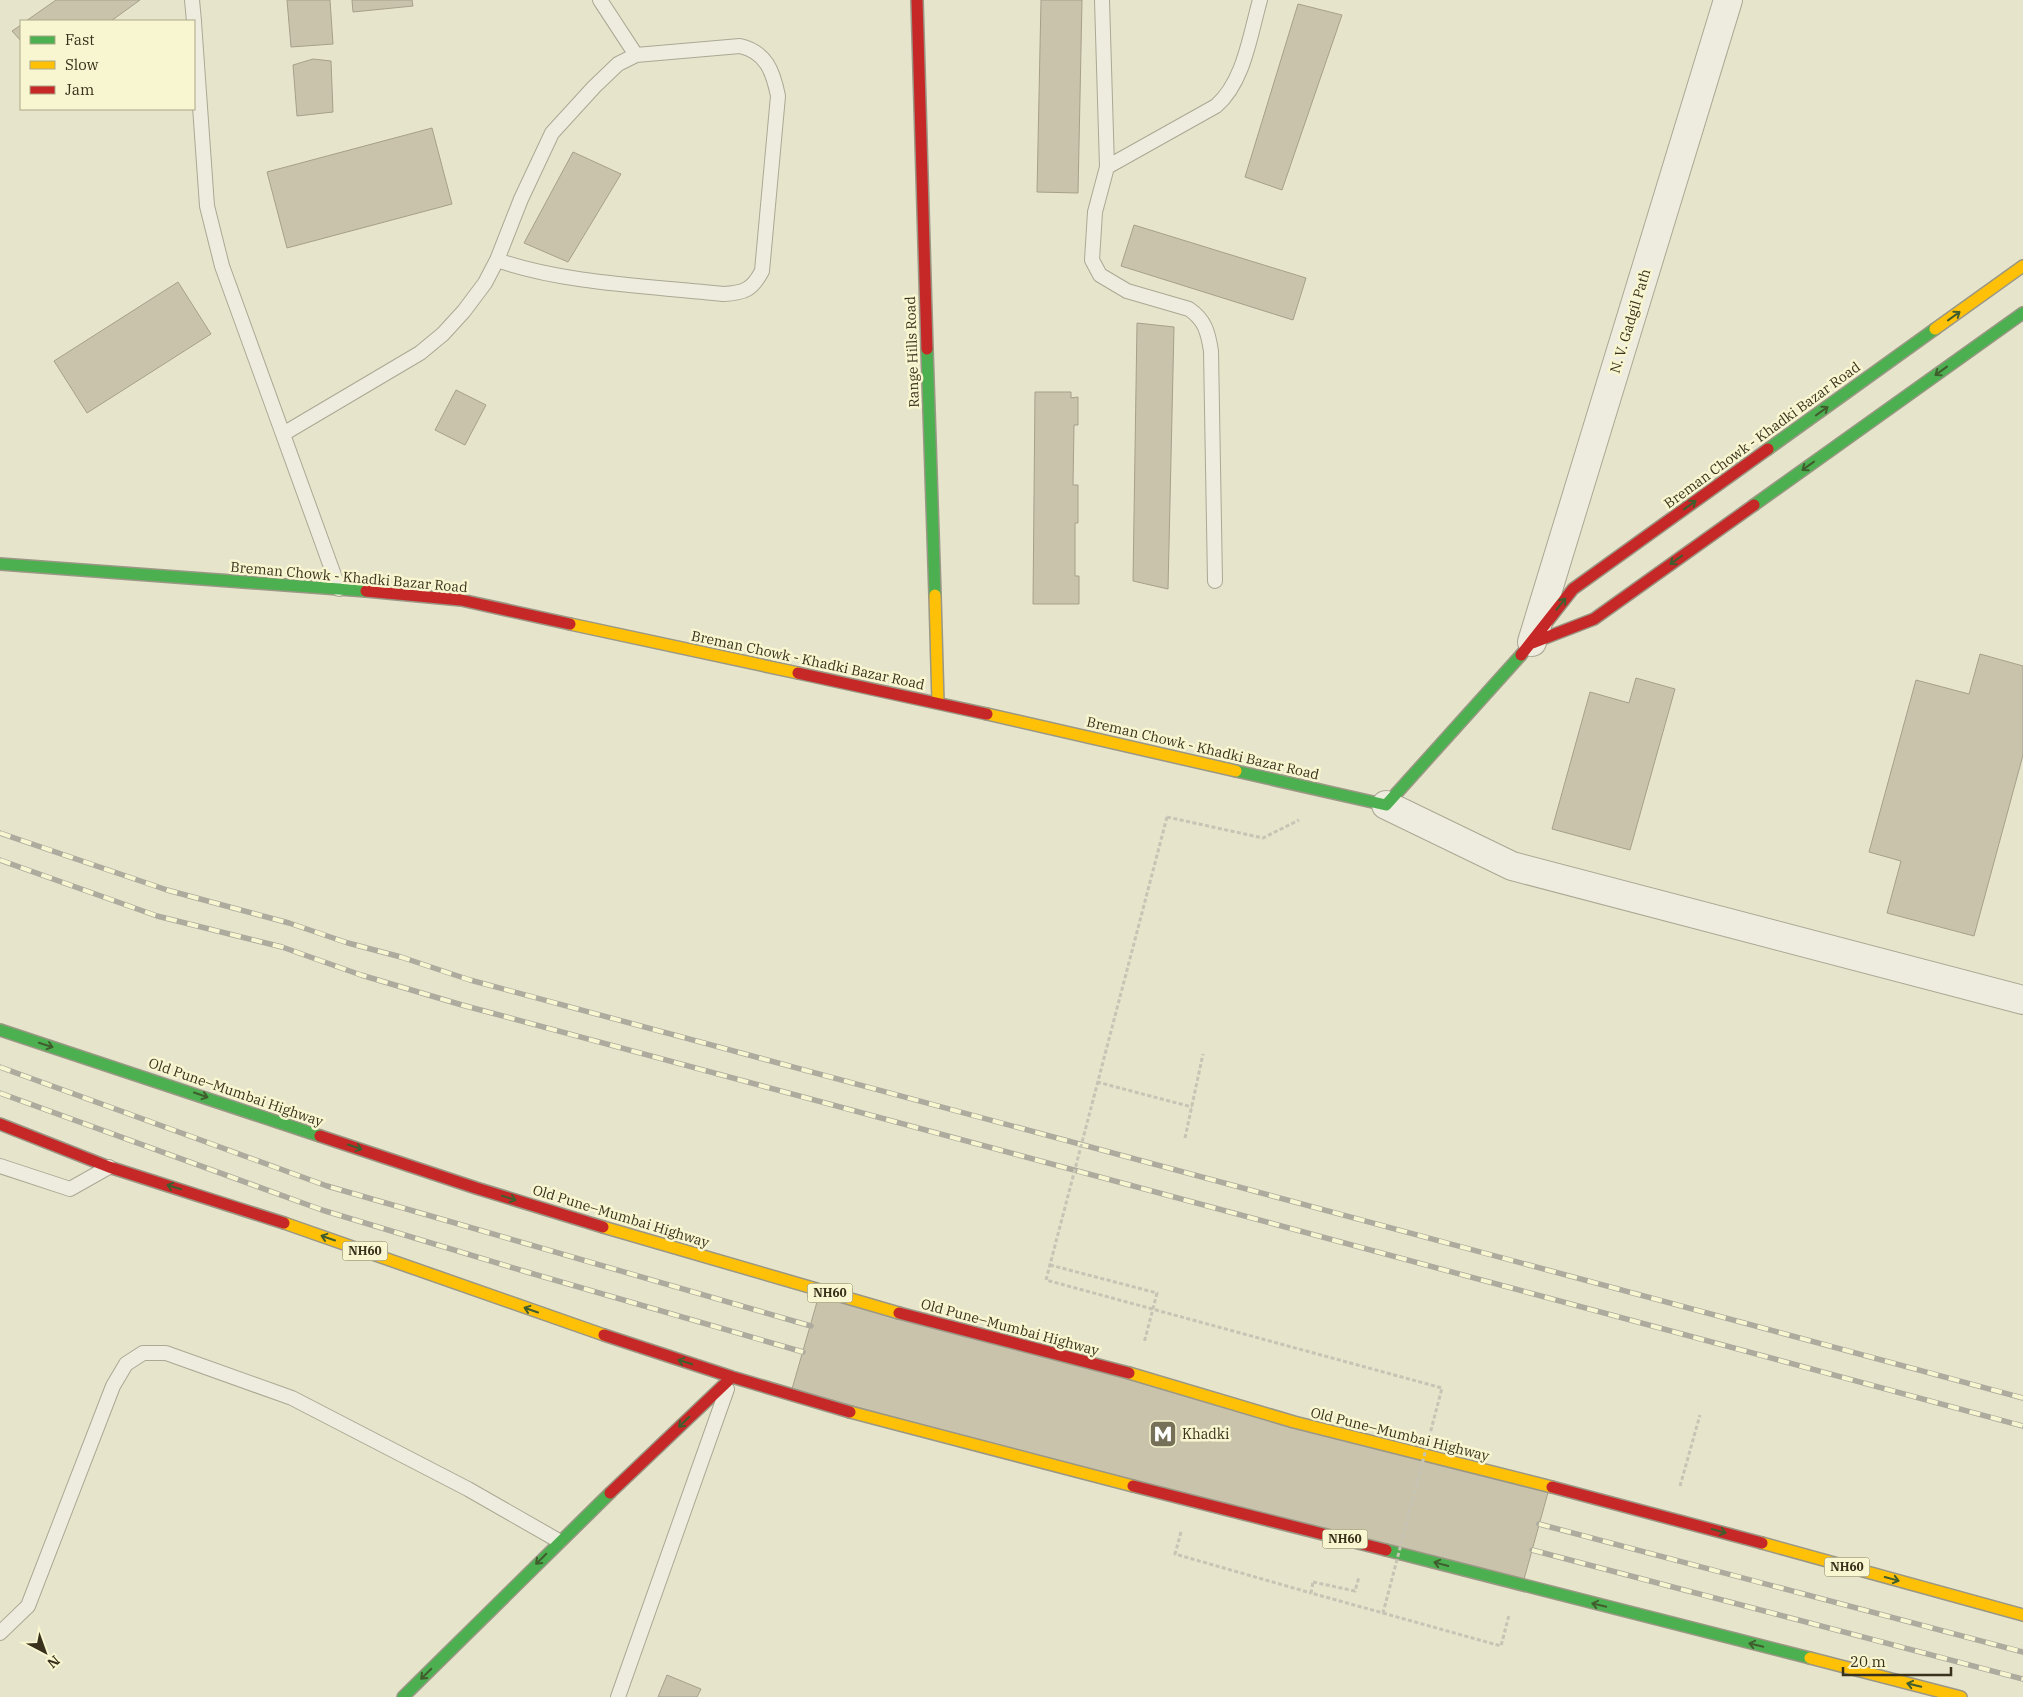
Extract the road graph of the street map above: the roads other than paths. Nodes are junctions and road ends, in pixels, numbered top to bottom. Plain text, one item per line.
1 (192, 0) edge
2 (600, 0) edge
3 (916, 0) edge
4 (1102, 0) edge
5 (1260, 0) edge
6 (1728, 0) edge
7 (194, 20) edge
8 (195, 36) edge
9 (636, 54) junction
10 (1107, 167) junction
11 (498, 260) junction
12 (2023, 266) edge
13 (2023, 313) edge
14 (283, 434) junction
15 (0, 564) edge
16 (1215, 581) dead end
17 (339, 589) junction
18 (1532, 642) junction
19 (938, 704) junction
20 (1386, 805) junction
21 (2023, 1000) edge
22 (0, 1030) edge
23 (0, 1124) edge
24 (0, 1166) edge
25 (110, 1167) junction
26 (732, 1377) junction
27 (559, 1541) junction
28 (2023, 1615) edge
29 (0, 1633) edge
30 (403, 1697) edge
31 (618, 1697) edge
32 (1961, 1697) edge

1 - 7 lane
2 - 9 lane
3 - 19 main road, Range Hills Road
4 - 10 lane
5 - 10 lane
6 - 18 street, N. V. Gadgil Path
8 - 14 lane
9 - 11 lane
9 - 11 lane
10 - 16 lane
11 - 14 lane
18 -> 12 main road, Breman Chowk - Khadki Bazar Road
13 -> 18 main road, Breman Chowk - Khadki Bazar Road
14 - 17 lane
15 - 17 main road, Breman Chowk - Khadki Bazar Road
17 - 19 main road, Breman Chowk - Khadki Bazar Road
18 - 20 main road, Breman Chowk - Khadki Bazar Road
19 - 20 main road, Breman Chowk - Khadki Bazar Road
20 - 21 street
22 -> 28 main road, Old Pune–Mumbai Highway / NH60
23 - 25 main road, NH60
24 - 25 lane
26 -> 25 main road, NH60
26 -> 27 main road
26 - 31 lane
32 -> 26 main road, NH60
27 - 29 lane
27 -> 30 main road

